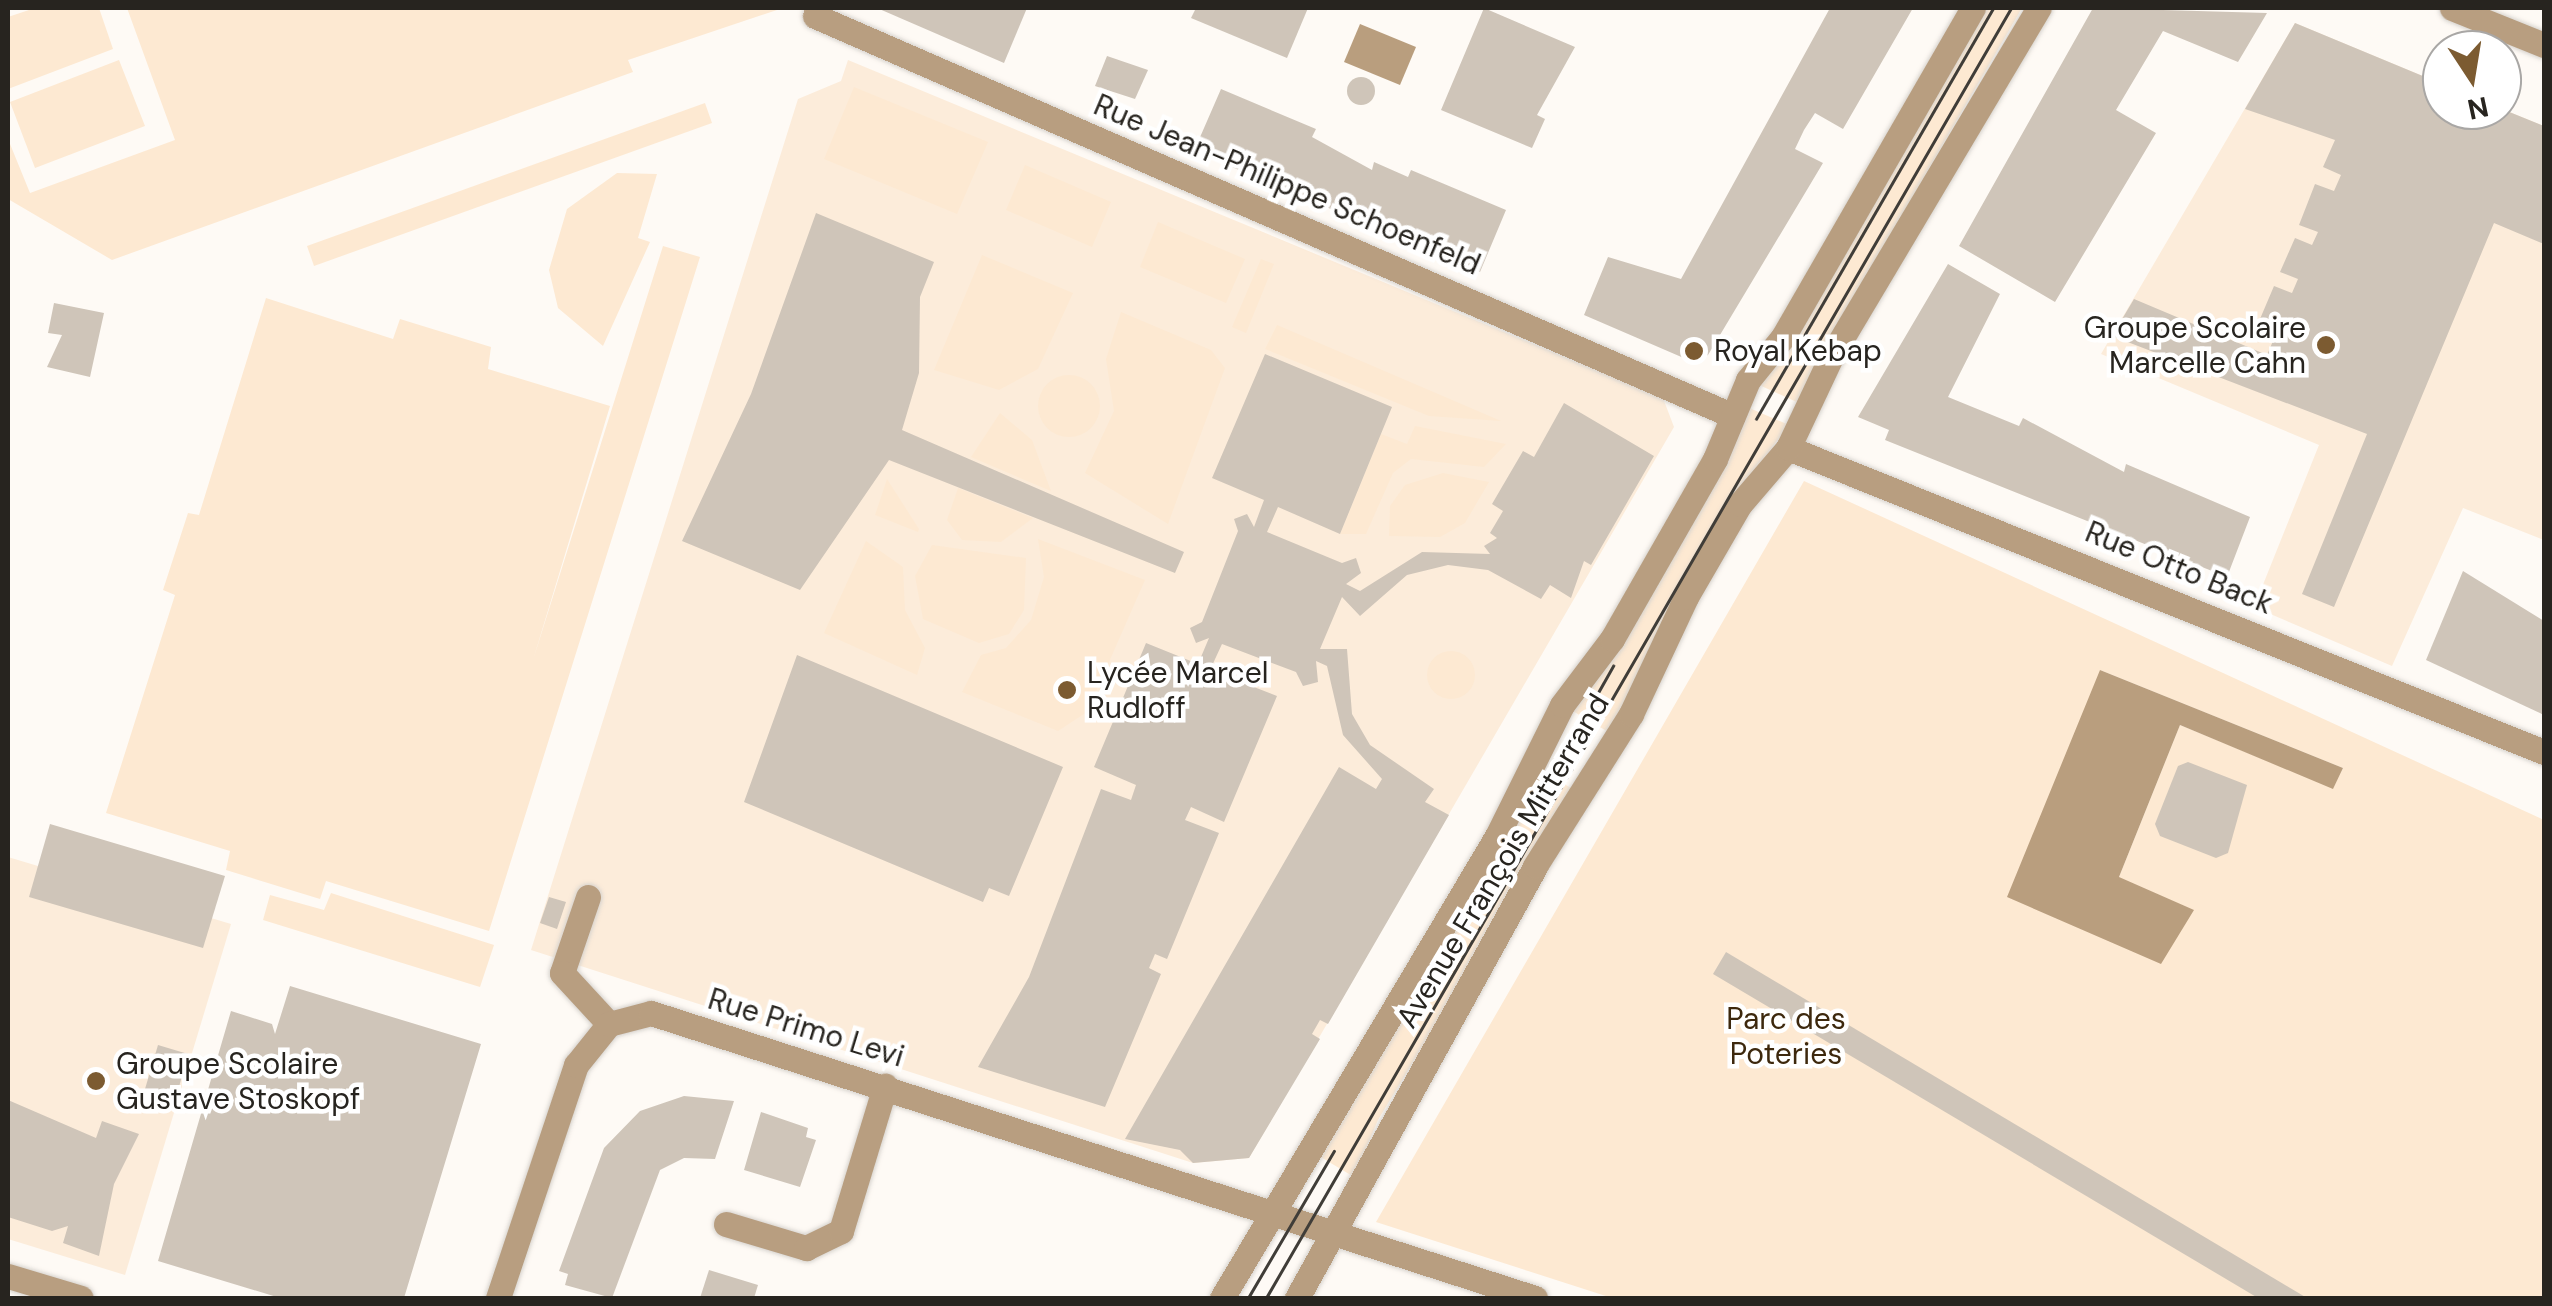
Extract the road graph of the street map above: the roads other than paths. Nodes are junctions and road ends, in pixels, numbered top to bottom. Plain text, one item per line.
1 (1973, 8) edge
2 (2039, 8) edge
3 (2452, 8) edge
4 (814, 16) dead end
5 (2544, 46) edge
6 (1733, 416) junction
7 (1788, 448) junction
8 (2544, 752) edge
9 (588, 897) dead end
10 (609, 1024) junction
11 (885, 1086) junction
12 (1266, 1215) junction
13 (726, 1224) dead end
14 (1332, 1237) junction
15 (8, 1276) edge
16 (81, 1298) edge
17 (498, 1298) edge
18 (1222, 1298) edge
19 (1296, 1298) edge
20 (1534, 1298) edge

1 - 6 street, Avenue François Mitterrand
2 - 7 street, Avenue François Mitterrand
3 - 5 street
4 - 6 street, Rue Jean-Philippe Schoenfeld
6 - 12 street, Avenue François Mitterrand
7 - 8 street, Rue Otto Back
7 - 14 street, Avenue François Mitterrand
9 - 10 street
10 - 11 street, Rue Primo Levi
10 - 17 street
11 - 12 street, Rue Primo Levi
11 - 13 street
12 - 14 street
12 - 18 street, Avenue François Mitterrand
14 - 19 street, Avenue François Mitterrand
14 - 20 street
15 - 16 street

